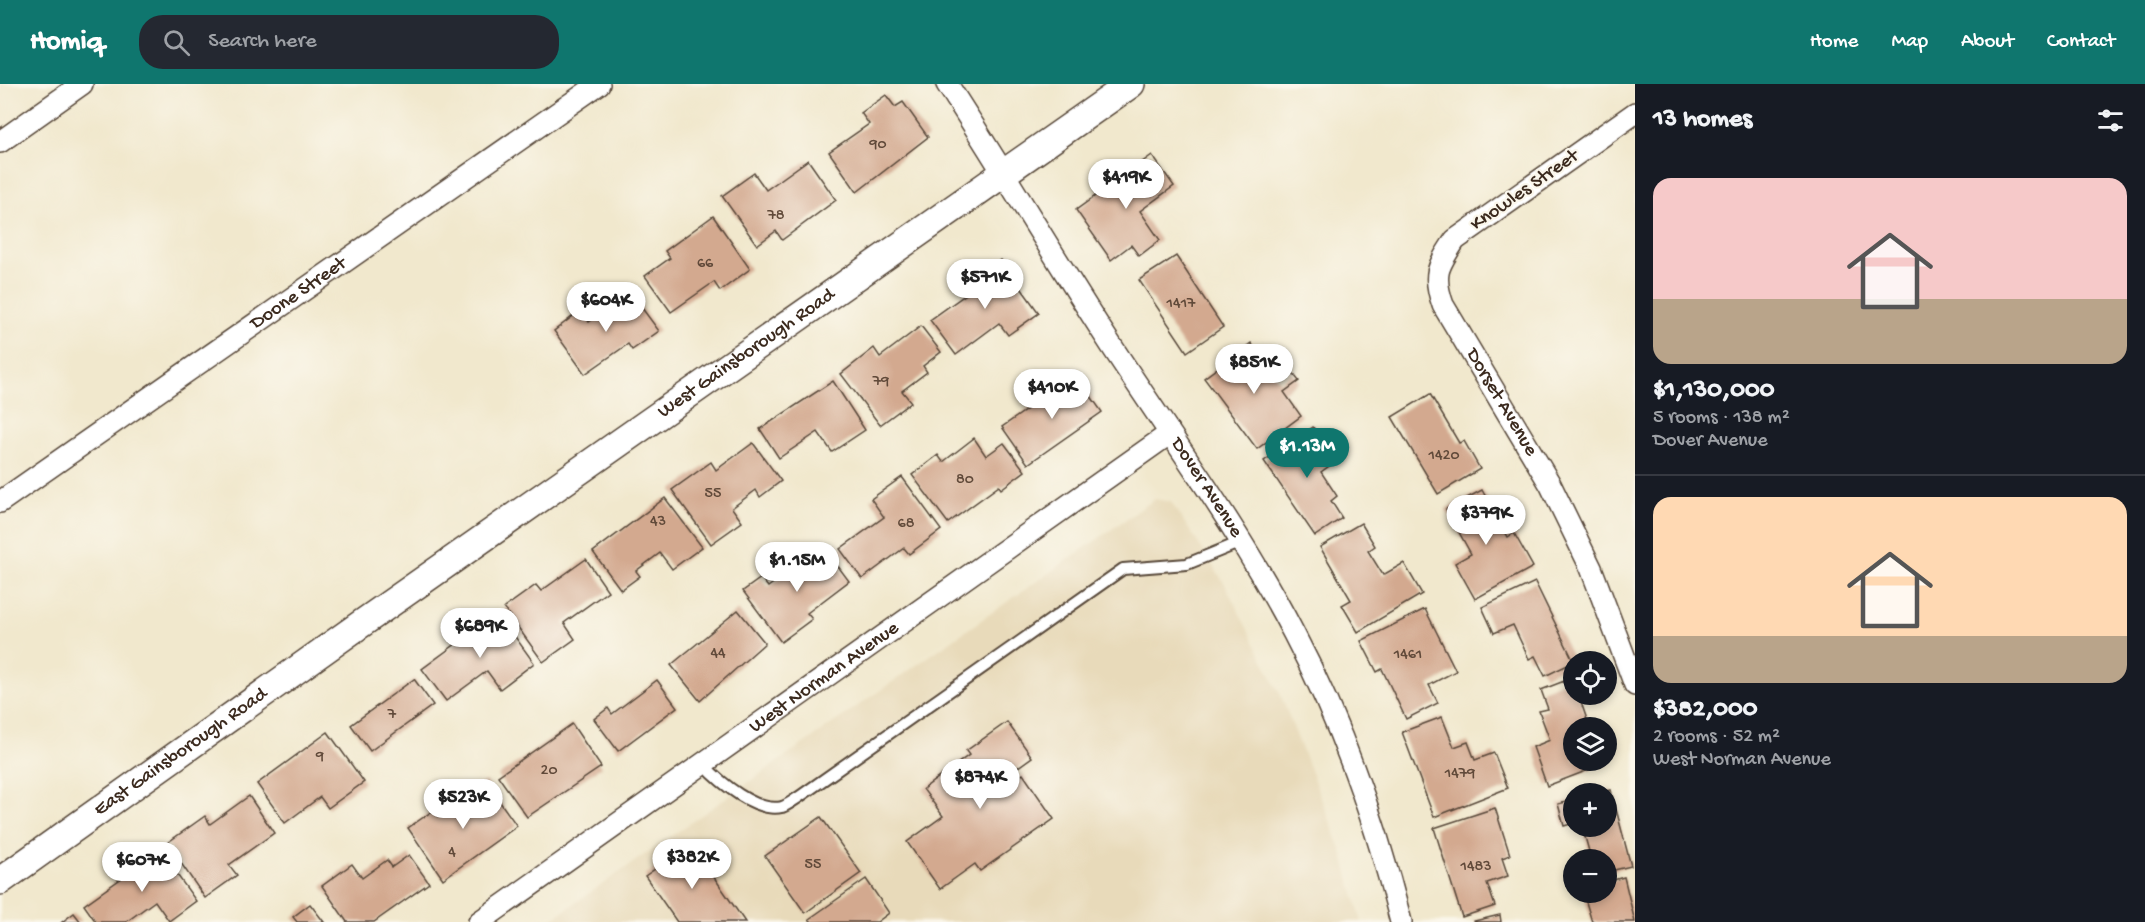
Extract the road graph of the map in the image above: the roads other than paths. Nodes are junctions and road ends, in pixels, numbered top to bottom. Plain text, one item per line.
1 (82, 84) edge
2 (599, 84) edge
3 (947, 84) edge
4 (1131, 84) edge
5 (1635, 113) edge
6 (0, 142) edge
7 (1004, 172) junction
8 (1436, 285) joint
9 (1169, 434) junction
10 (0, 502) edge
11 (1241, 542) junction
12 (361, 624) joint
13 (1635, 685) edge
14 (704, 765) junction
15 (0, 880) edge
16 (479, 922) edge
17 (1401, 922) edge

1 - 6 street
2 - 10 street, Doone Street
3 - 7 street, Dover Avenue
4 - 7 street, West Gainsborough Road
5 - 8 street, Knowles Street
7 - 9 street, Dover Avenue
7 - 12 street, West Gainsborough Road
8 - 13 street, Dorset Avenue
9 - 11 street, Dover Avenue
9 - 14 street, West Norman Avenue
11 - 14 lane
11 - 17 street, Dover Avenue
12 - 15 street, East Gainsborough Road
14 - 16 street, West Norman Avenue

